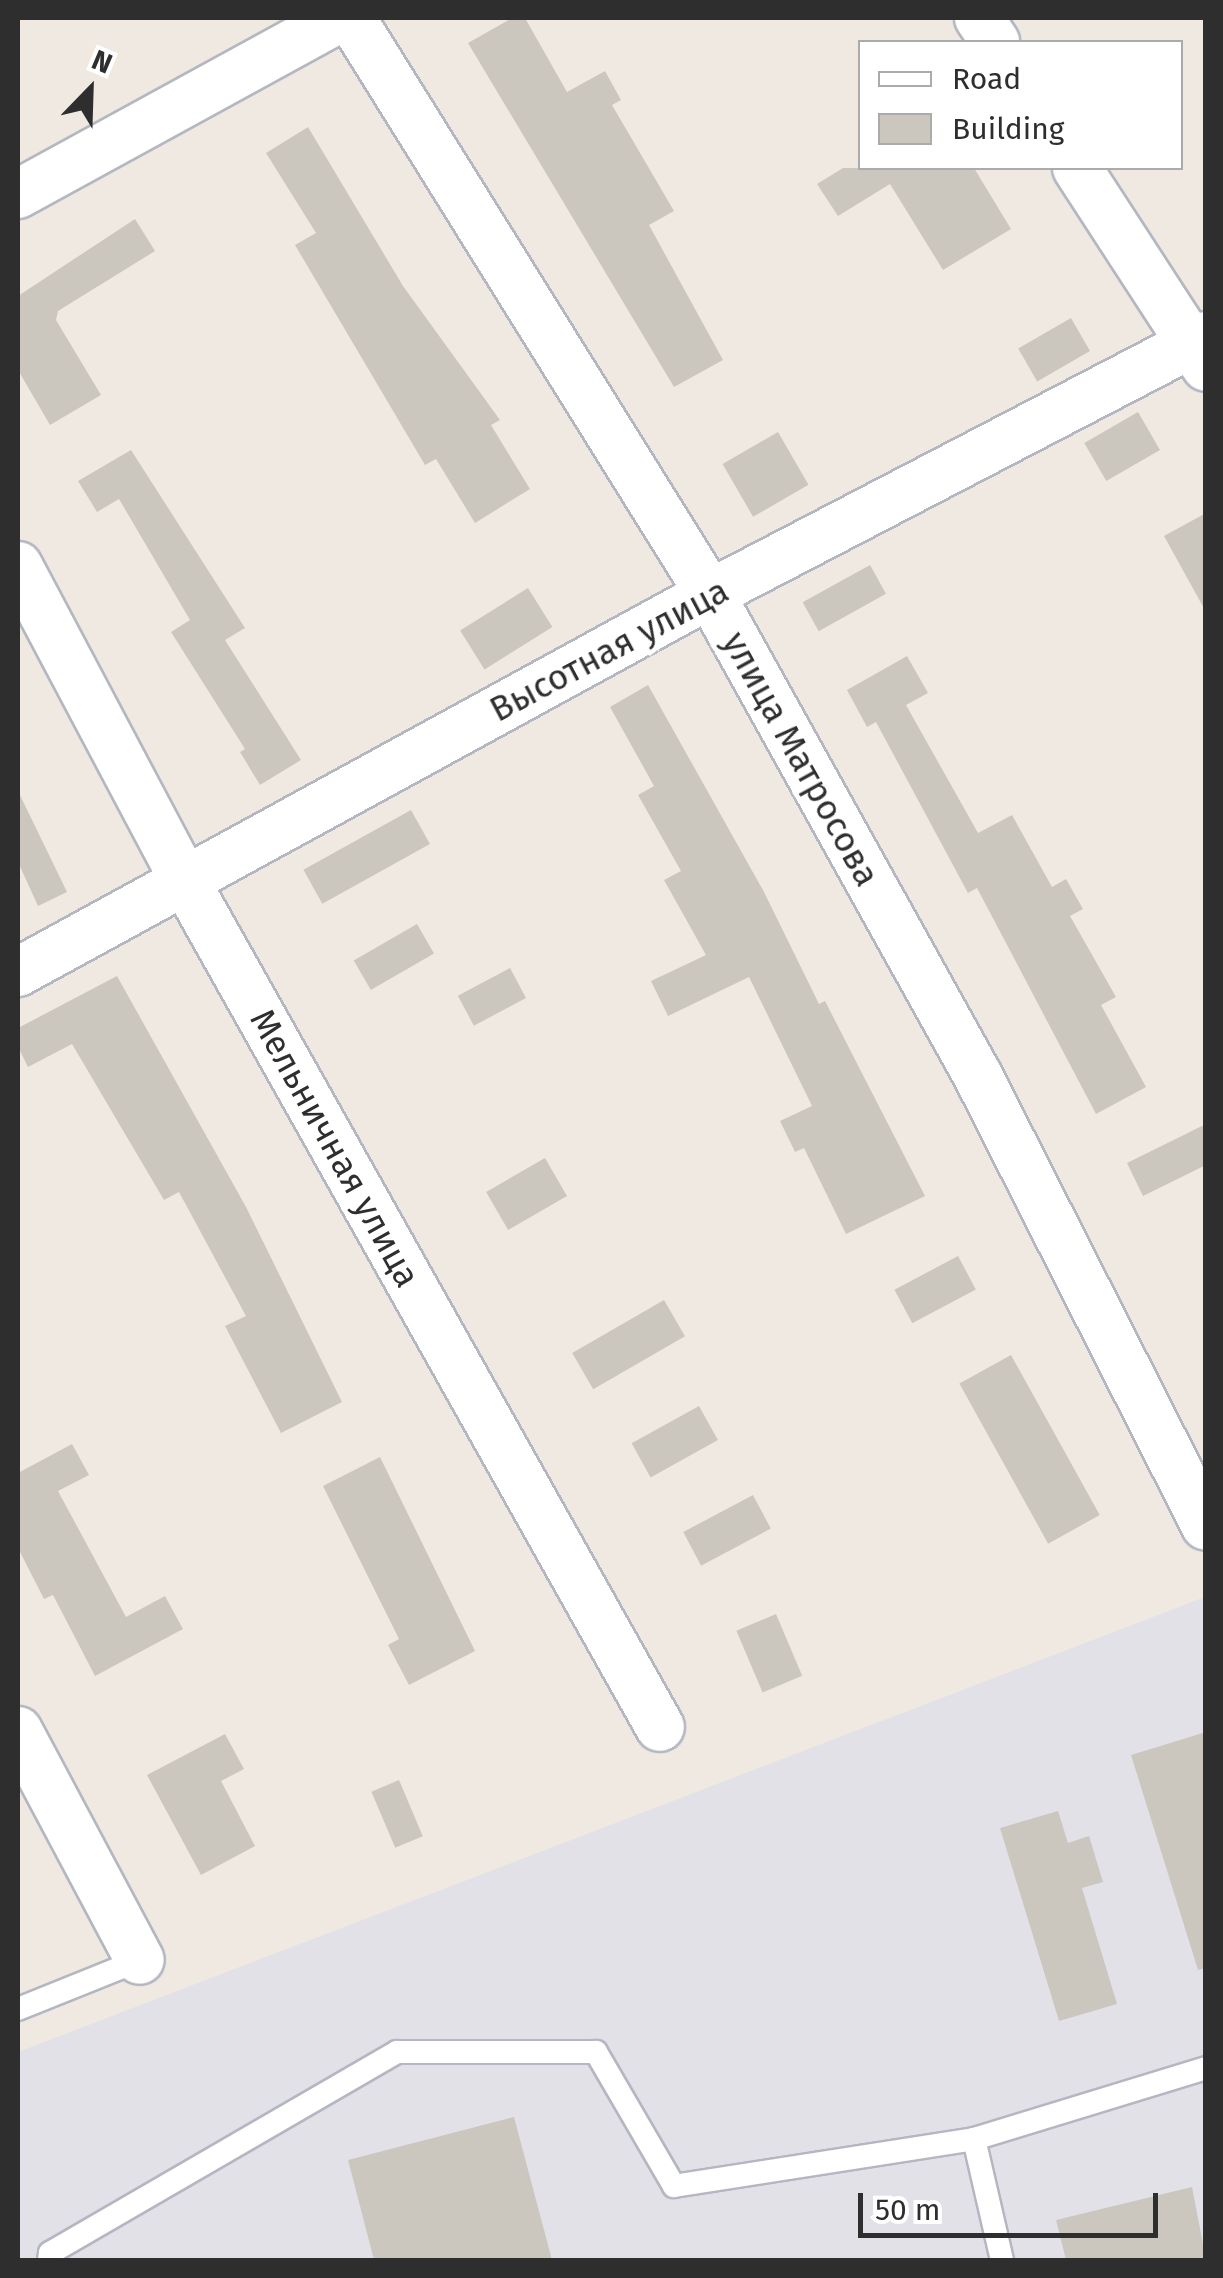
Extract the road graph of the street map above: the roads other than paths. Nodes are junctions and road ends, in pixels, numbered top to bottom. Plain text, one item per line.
1 (340, 18) edge
2 (351, 18) edge
3 (978, 18) edge
4 (994, 40) edge
5 (1078, 170) edge
6 (18, 194) edge
7 (1201, 349) edge
8 (18, 566) edge
9 (710, 594) junction
10 (185, 881) junction
11 (18, 972) edge
12 (1206, 1526) edge
13 (660, 1727) dead end
14 (18, 1731) edge
15 (140, 1960) joint
16 (18, 2009) edge
17 (1206, 2068) edge
18 (974, 2139) junction
19 (49, 2260) edge
20 (1002, 2260) edge

1 - 6 street
2 - 9 street, улица Матросова
3 - 4 street
5 - 7 street
7 - 9 street, Высотная улица
8 - 10 street, Мельничная улица
9 - 10 street, Высотная улица
9 - 12 street, улица Матросова
10 - 11 street, Высотная улица
10 - 13 street, Мельничная улица
14 - 15 street
15 - 16 lane
17 - 18 lane
18 - 19 lane
18 - 20 lane

